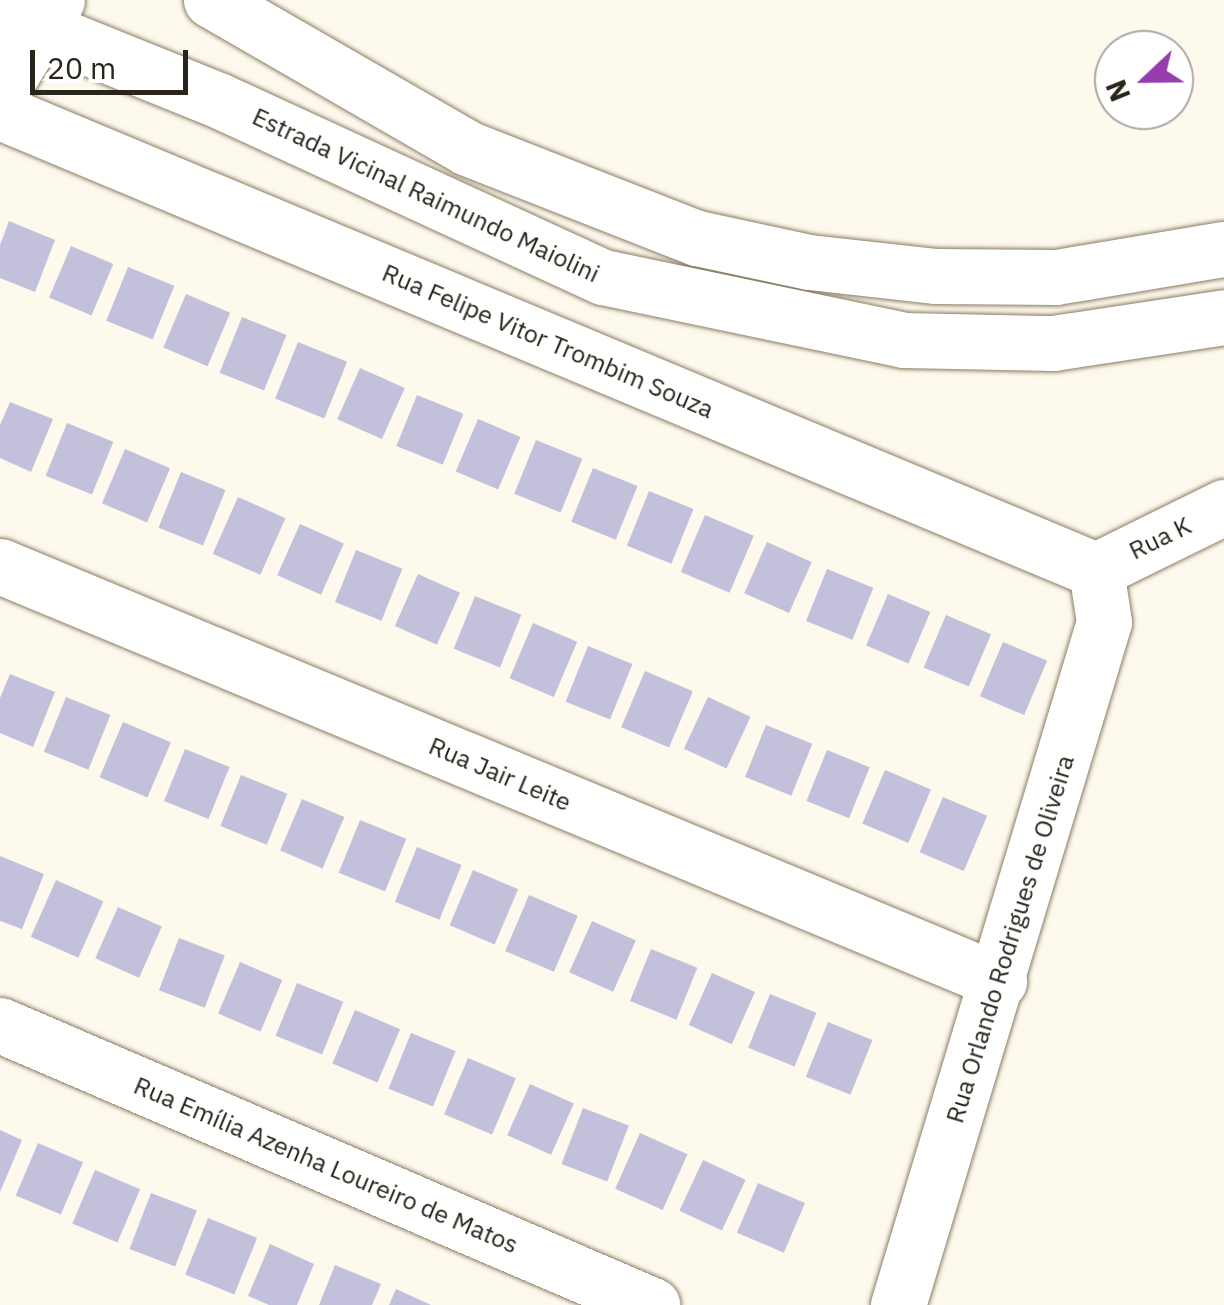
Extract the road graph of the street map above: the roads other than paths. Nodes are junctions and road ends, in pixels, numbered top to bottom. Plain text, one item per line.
1 (211, 0) edge
2 (32, 14) edge
3 (0, 93) edge
4 (0, 112) edge
5 (1224, 249) edge
6 (1224, 317) edge
7 (1224, 506) edge
8 (0, 566) edge
9 (1096, 570) junction
10 (999, 981) junction
11 (0, 1026) edge
12 (652, 1305) edge
13 (898, 1305) edge

1 - 5 street
2 - 3 street
2 - 6 street, Estrada Vicinal Raimundo Maiolini
4 - 9 street, Rua Felipe Vitor Trombim Souza
7 - 9 street, Rua K
8 - 10 street, Rua Jair Leite
9 - 10 street, Rua Orlando Rodrigues de Oliveira
10 - 13 street, Rua Orlando Rodrigues de Oliveira
11 - 12 street, Rua Emília Azenha Loureiro de Matos

